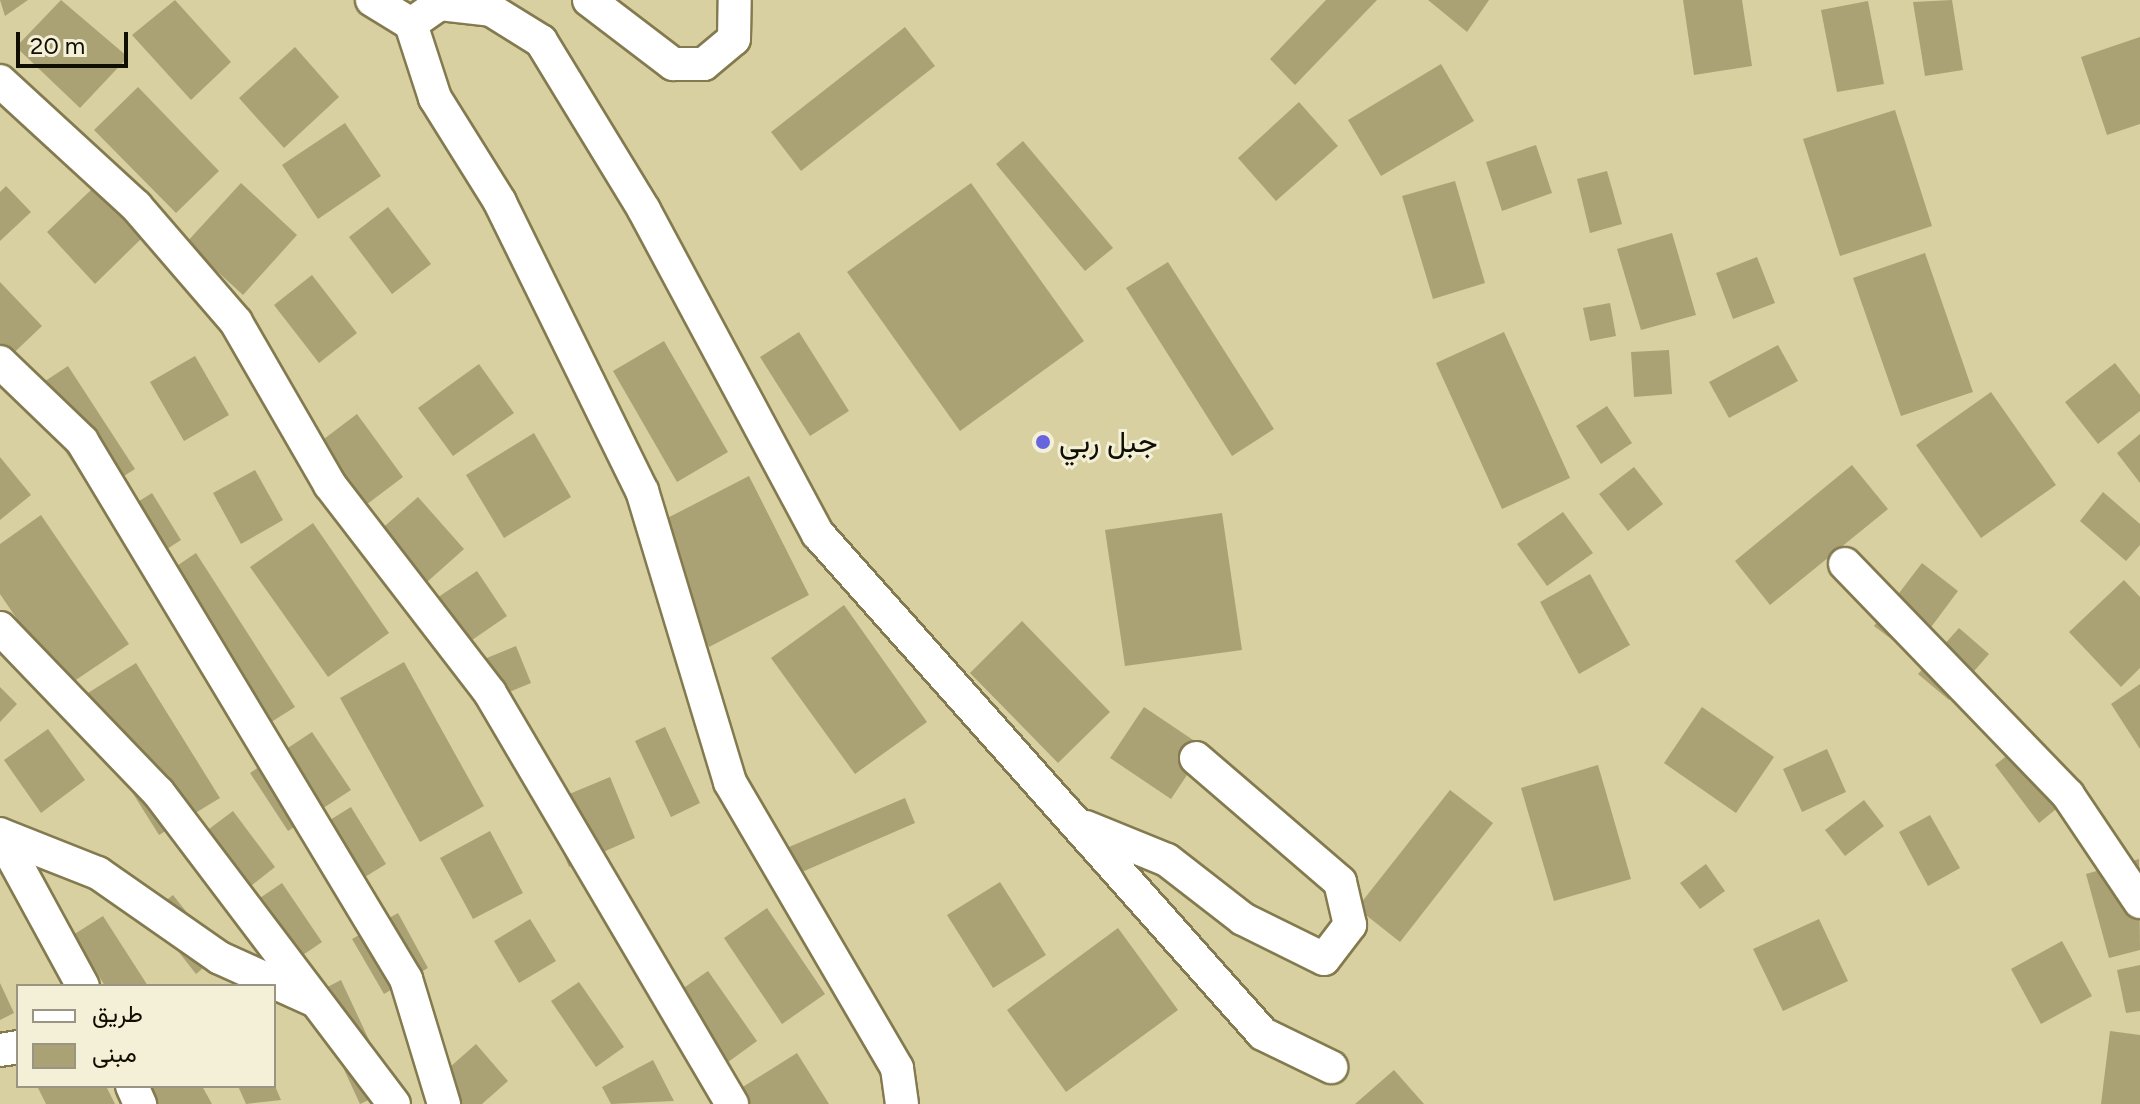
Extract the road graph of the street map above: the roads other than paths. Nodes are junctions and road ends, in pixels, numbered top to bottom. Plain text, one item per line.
1 (372, 0) edge
2 (589, 0) edge
3 (735, 0) edge
4 (440, 2) edge
5 (411, 24) junction
6 (0, 81) edge
7 (0, 362) edge
8 (1845, 564) dead end
9 (0, 628) edge
10 (1196, 758) dead end
11 (1080, 824) junction
12 (2, 835) edge
13 (2140, 902) edge
14 (82, 984) edge
15 (316, 1001) junction
16 (1331, 1067) dead end
17 (394, 1104) edge
18 (444, 1104) edge
19 (732, 1104) edge
20 (902, 1104) edge

1 - 5 street
2 - 3 street
4 - 5 street
4 - 11 street
5 - 20 street
6 - 19 street
7 - 18 street
8 - 13 street
9 - 15 street
10 - 11 street
11 - 16 street
12 - 14 street
12 - 15 street
15 - 17 street

